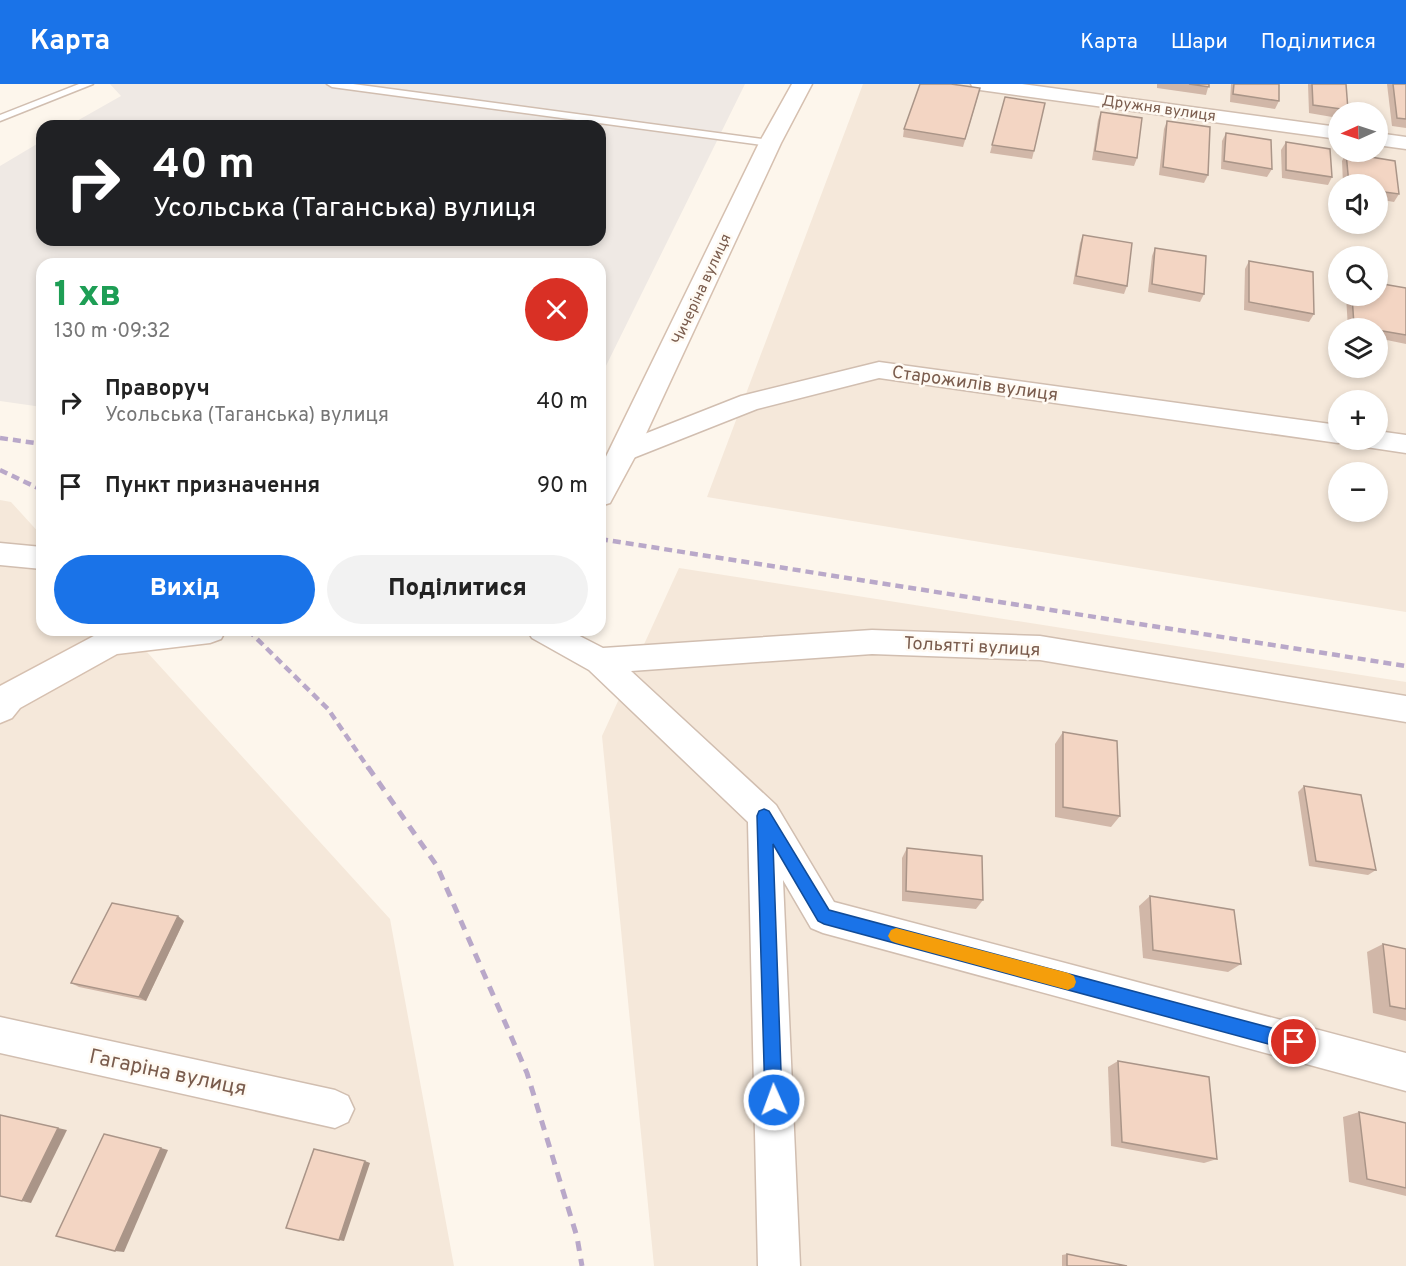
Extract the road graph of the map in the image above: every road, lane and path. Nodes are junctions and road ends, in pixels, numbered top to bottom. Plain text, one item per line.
1 (88, 84) edge
2 (332, 84) edge
3 (802, 84) edge
4 (980, 84) edge
5 (1120, 93) edge
6 (0, 118) edge
7 (599, 120) edge
8 (606, 121) edge
9 (1328, 131) edge
10 (1388, 141) edge
11 (770, 143) junction
12 (1406, 143) edge
13 (1328, 434) edge
14 (1388, 442) edge
15 (1406, 444) edge
16 (623, 453) junction
17 (606, 484) edge
18 (0, 554) edge
19 (36, 557) edge
20 (107, 636) edge
21 (553, 636) edge
22 (600, 661) junction
23 (0, 708) edge
24 (1406, 709) edge
25 (764, 816) junction
26 (2, 1040) edge
27 (1406, 1072) edge
28 (335, 1108) dead end
29 (779, 1266) edge

1 - 6 lane
2 - 7 lane
3 - 11 main road, Чичеріна вулиця
4 - 5 street, Дружня вулиця
5 - 9 street, Дружня вулиця
8 - 11 lane
10 - 12 street
11 - 16 main road, Чичеріна вулиця
13 - 16 street, Старожилів вулиця
14 - 15 street
16 - 17 main road, Чичеріна вулиця
18 - 19 street
20 - 23 main road
21 - 22 street
22 - 24 street, Тольятті вулиця
22 - 25 street
25 - 27 street
25 - 29 street
26 - 28 street, Гагаріна вулиця

